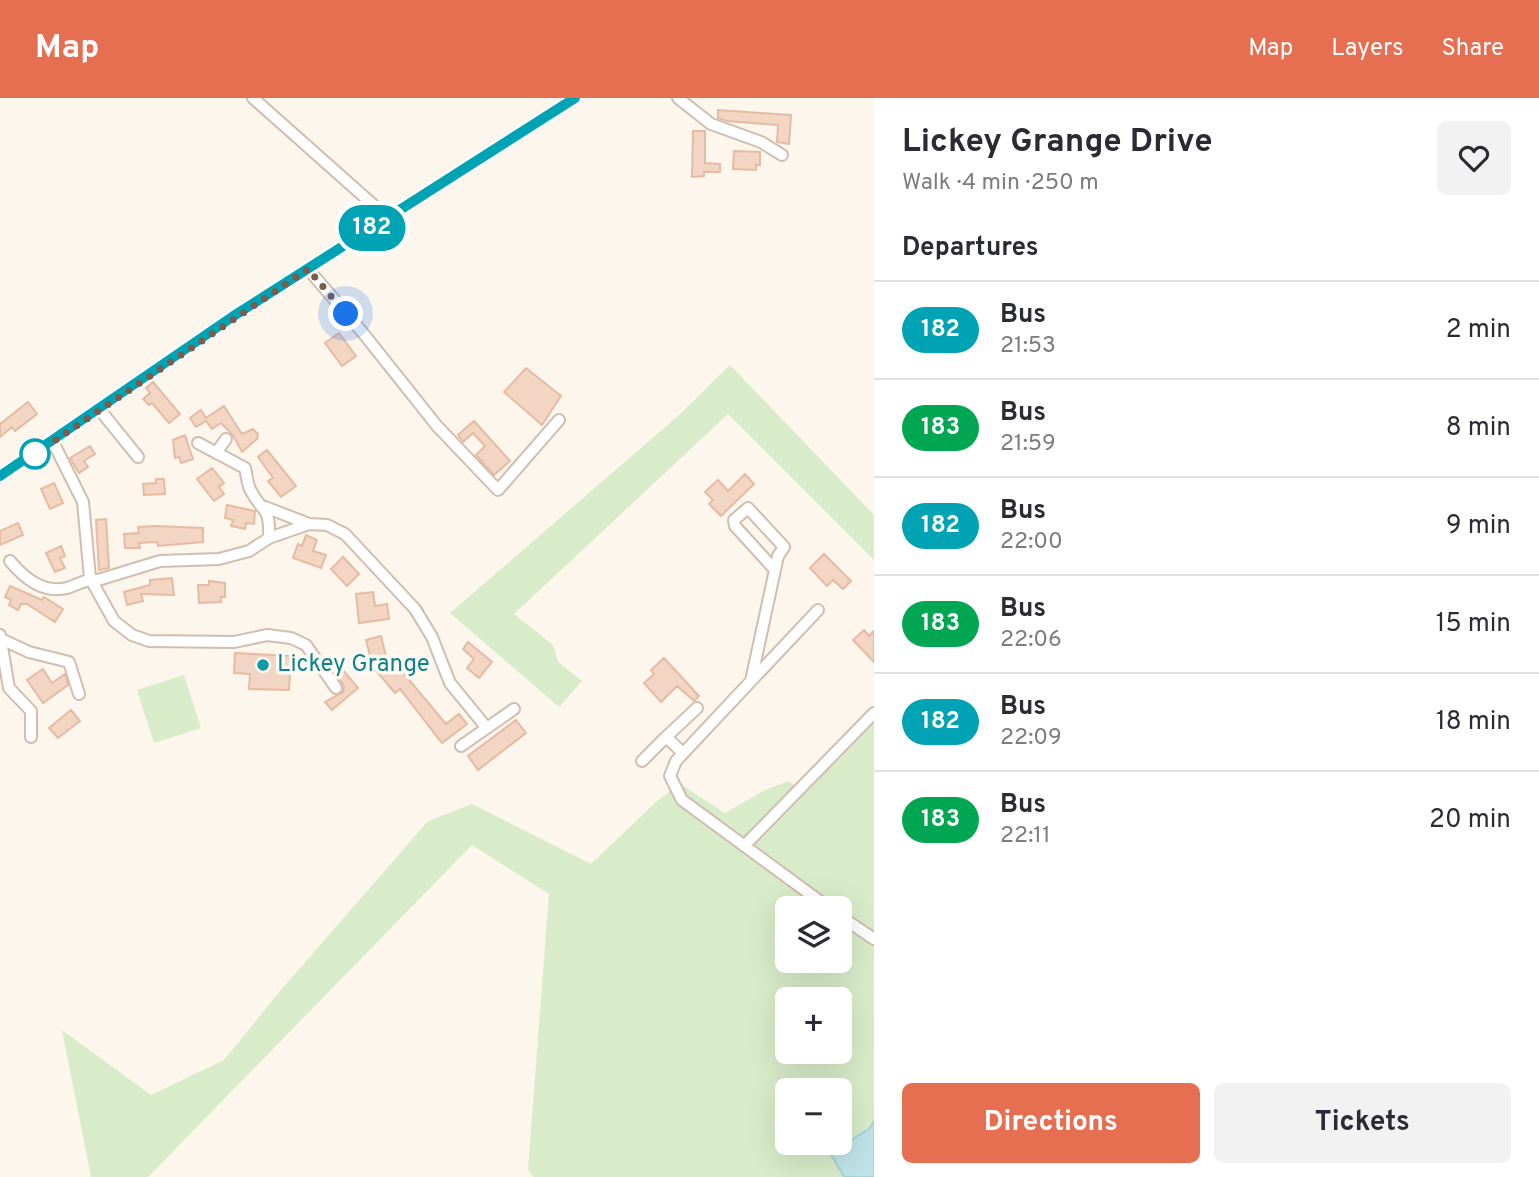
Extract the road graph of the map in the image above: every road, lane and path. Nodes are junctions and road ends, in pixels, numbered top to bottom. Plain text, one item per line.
1 (253, 98) edge
2 (575, 98) edge
3 (678, 98) edge
4 (782, 155) dead end
5 (388, 218) junction
6 (308, 269) junction
7 (100, 410) junction
8 (559, 420) dead end
9 (226, 439) dead end
10 (53, 442) junction
11 (198, 443) dead end
12 (216, 453) junction
13 (138, 457) dead end
14 (0, 476) edge
15 (265, 507) junction
16 (309, 524) junction
17 (269, 538) junction
18 (10, 561) dead end
19 (775, 570) junction
20 (90, 579) junction
21 (818, 610) dead end
22 (1, 637) edge
23 (751, 681) junction
24 (336, 688) dead end
25 (79, 694) dead end
26 (697, 708) dead end
27 (514, 709) dead end
28 (874, 713) edge
29 (486, 727) junction
30 (31, 737) dead end
31 (666, 737) junction
32 (461, 746) dead end
33 (683, 753) junction
34 (642, 761) dead end
35 (744, 846) junction
36 (813, 896) edge
37 (852, 924) edge
38 (874, 939) edge

1 - 5 street
2 - 5 main road
3 - 4 street
5 - 6 main road
6 - 7 main road
6 - 8 street
7 - 10 main road
7 - 13 street
9 - 12 street
10 - 14 main road
10 - 20 street
11 - 12 street
12 - 15 street
15 - 16 street
15 - 17 street
16 - 17 street
16 - 29 street
17 - 20 street
18 - 20 street
19 - 19 street
19 - 23 street
20 - 24 street
21 - 23 street
22 - 25 street
22 - 30 street
23 - 33 street
26 - 31 street
27 - 29 street
28 - 35 street
29 - 32 street
31 - 33 street
31 - 34 street
33 - 35 street
35 - 36 street
37 - 38 street

